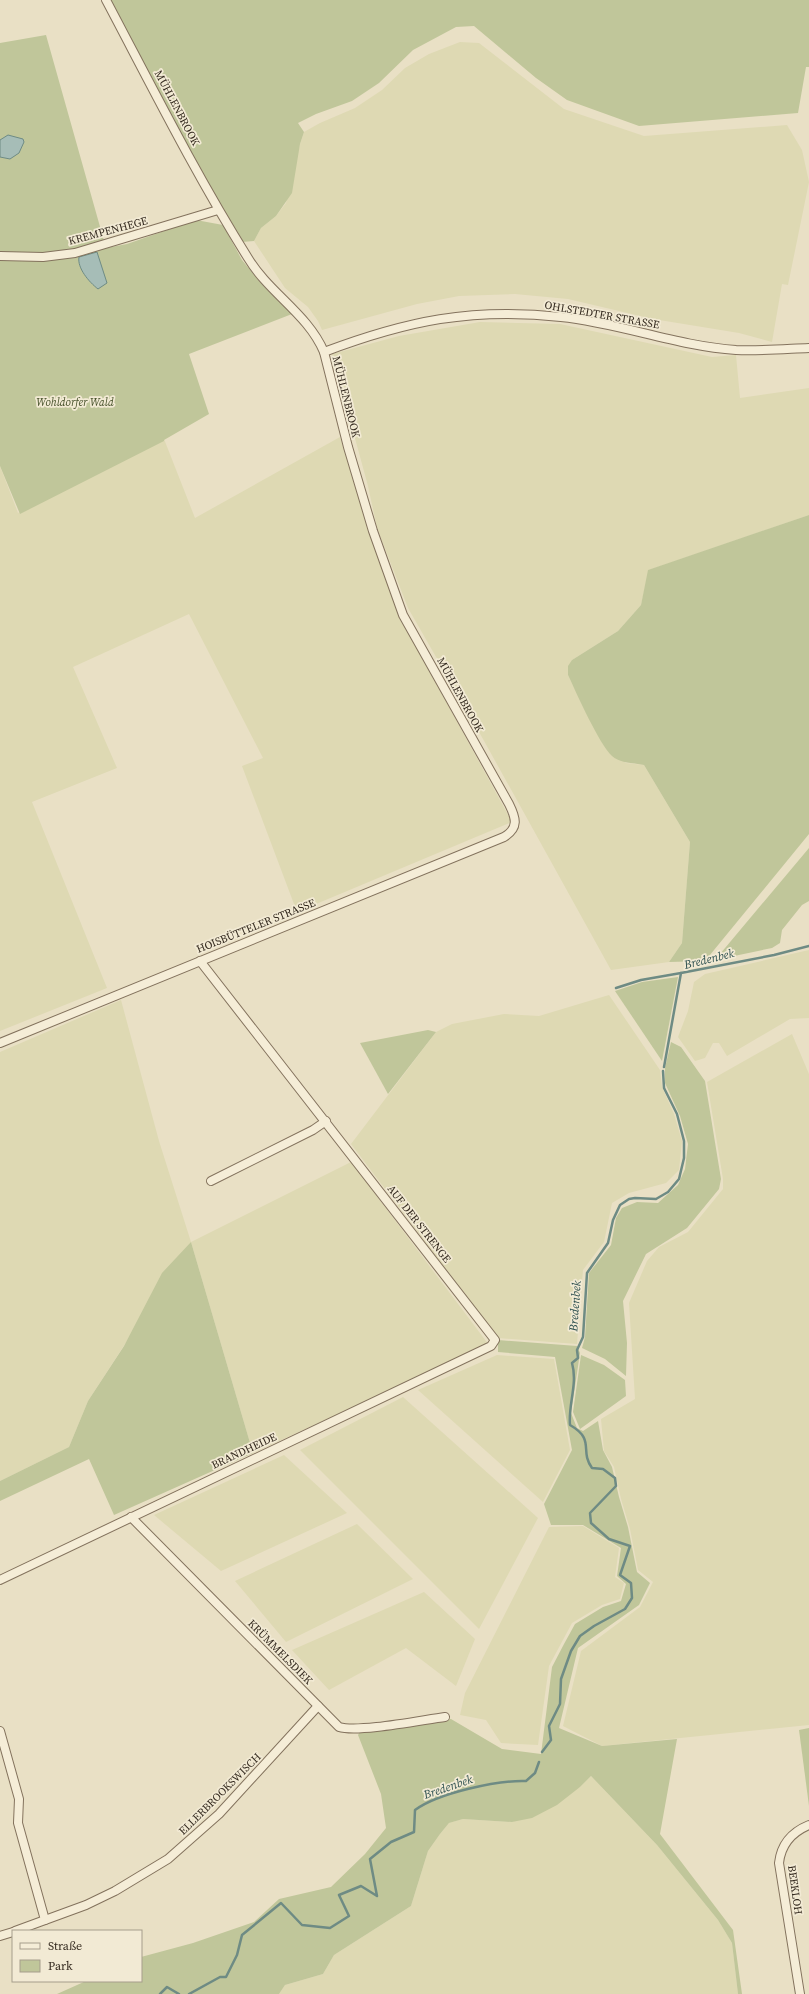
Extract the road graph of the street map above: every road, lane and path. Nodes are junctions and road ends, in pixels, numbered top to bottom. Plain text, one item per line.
1 (106, 0) edge
2 (218, 210) junction
3 (0, 256) edge
4 (809, 348) edge
5 (324, 352) junction
6 (516, 824) joint
7 (200, 961) junction
8 (0, 1044) edge
9 (326, 1121) junction
10 (211, 1181) dead end
11 (495, 1340) joint
12 (131, 1517) junction
13 (0, 1580) edge
14 (318, 1706) junction
15 (445, 1716) dead end
16 (0, 1731) edge
17 (809, 1825) edge
18 (45, 1920) junction
19 (17, 1930) edge
20 (12, 1932) edge
21 (0, 1936) edge
22 (800, 1994) edge

1 - 2 street, MÜHLENBROOK
2 - 3 street, KREMPENHEGE
2 - 5 street, MÜHLENBROOK
4 - 5 street, OHLSTEDTER STRASSE
5 - 6 street, MÜHLENBROOK
6 - 7 street, HOISBÜTTELER STRASSE
7 - 8 street, HOISBÜTTELER STRASSE
7 - 9 street, AUF DER STRENGE
9 - 10 street
9 - 11 street, AUF DER STRENGE
11 - 12 street, BRANDHEIDE
12 - 13 street, BRANDHEIDE
12 - 14 street, KRÜMMELSDIEK
14 - 15 street, KRÜMMELSDIEK
14 - 18 street, ELLERBROOKSWISCH
16 - 18 street
17 - 22 street, BEEKLOH
18 - 19 street, ELLERBROOKSWISCH
20 - 21 street, ELLERBROOKSWISCH

